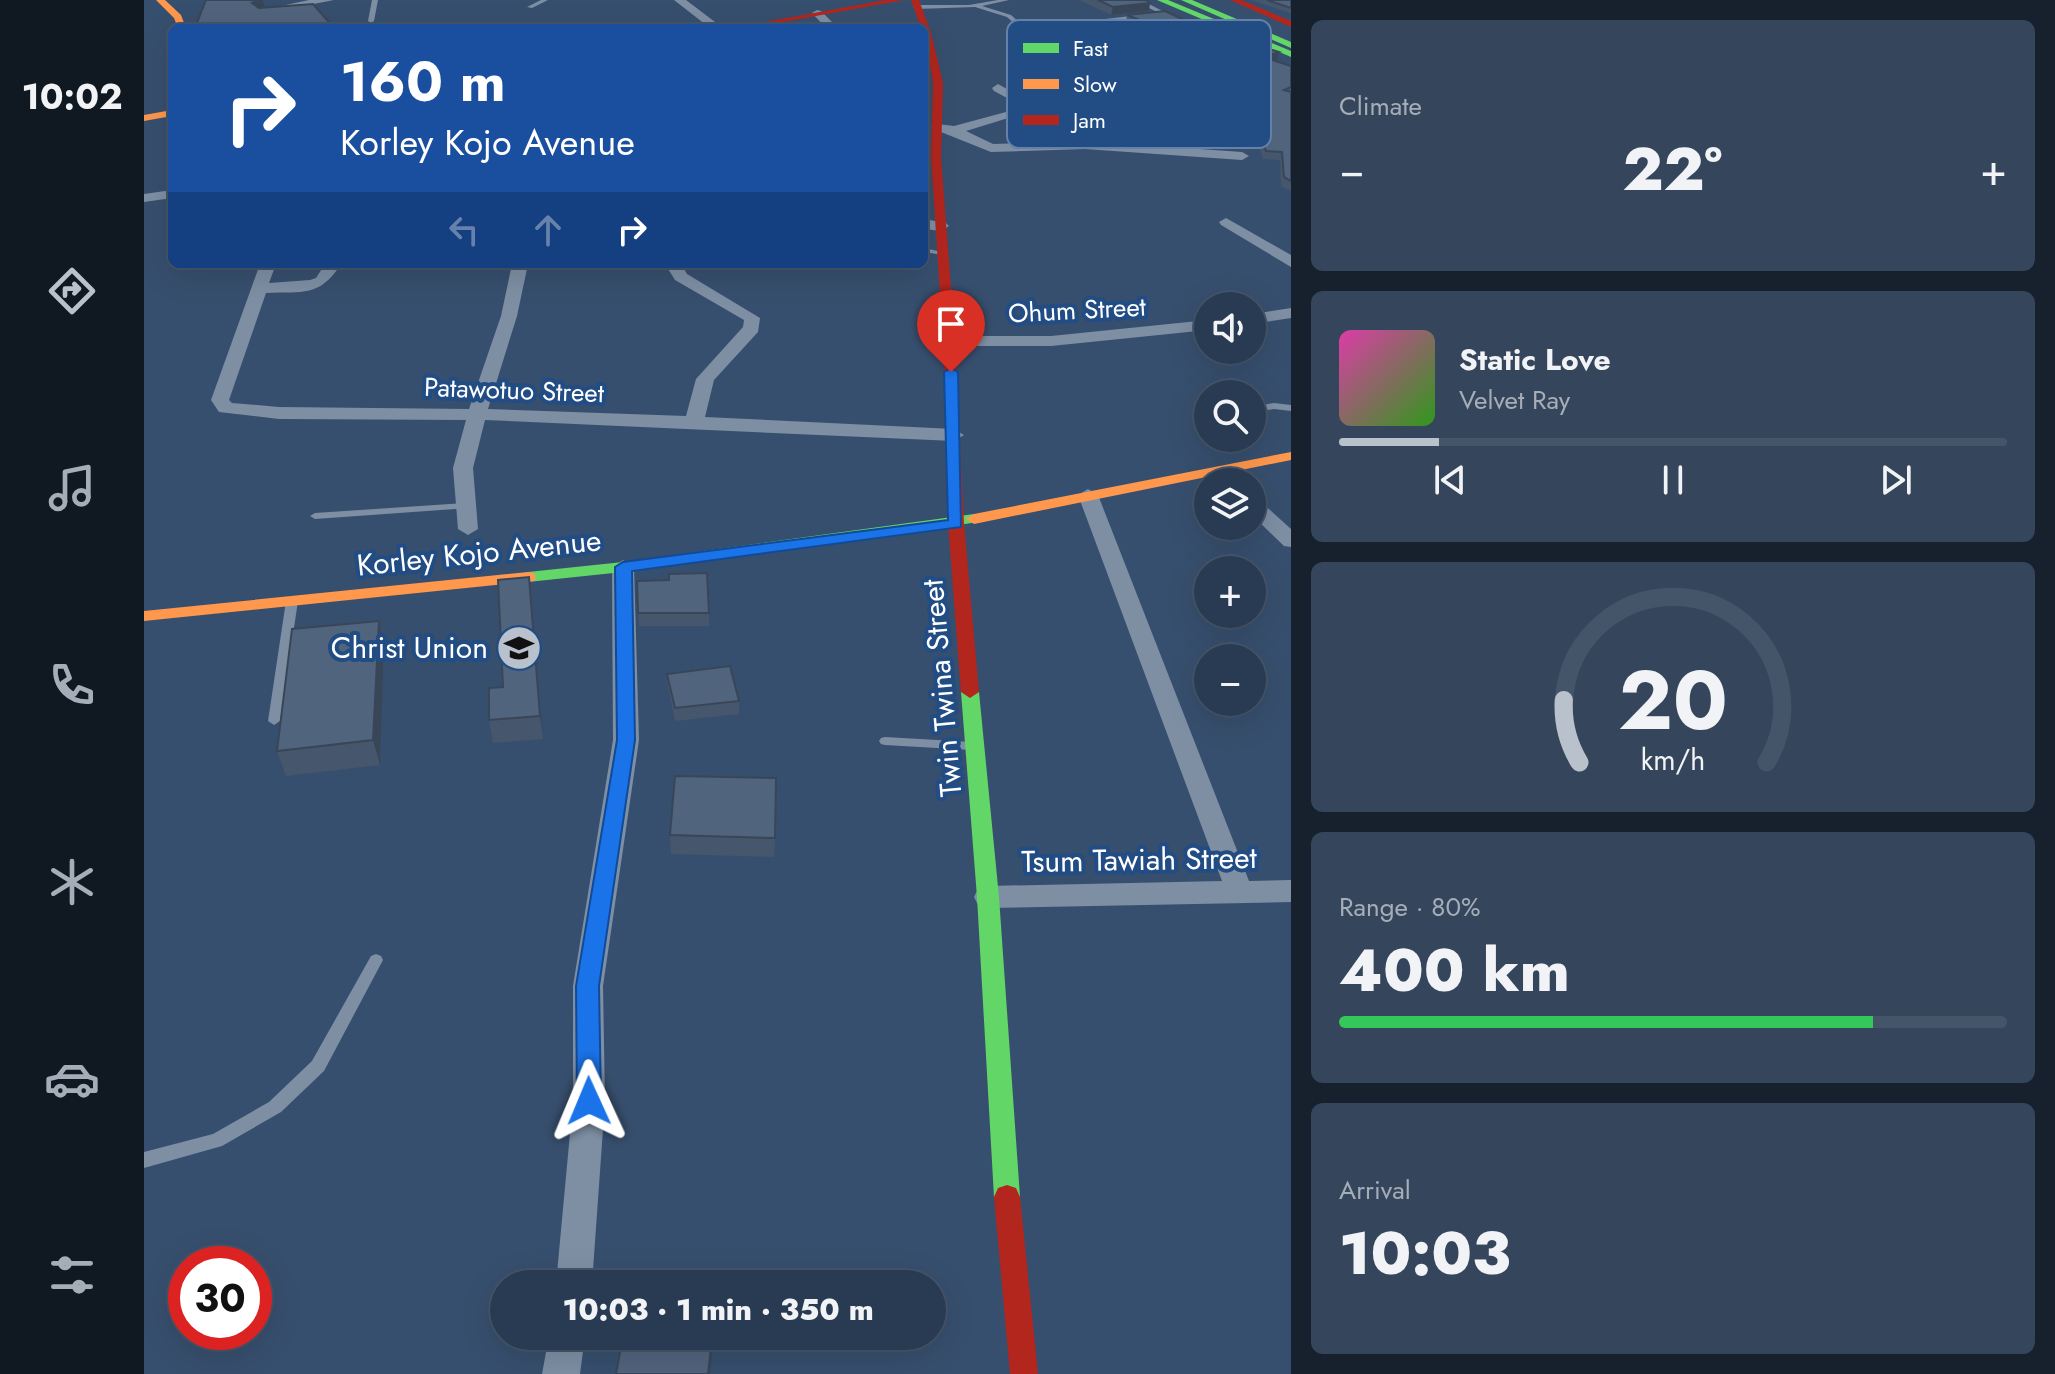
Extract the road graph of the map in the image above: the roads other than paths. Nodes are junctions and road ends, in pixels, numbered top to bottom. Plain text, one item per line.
1 (160, 0) edge
2 (329, 0) edge
3 (375, 0) edge
4 (545, 0) edge
5 (679, 0) edge
6 (1006, 0) edge
7 (1185, 0) edge
8 (1195, 0) edge
9 (1214, 0) edge
10 (1234, 0) edge
11 (910, 2) edge
12 (976, 6) junction
13 (1156, 6) edge
14 (530, 7) dead end
15 (262, 11) edge
16 (817, 13) junction
17 (1014, 20) edge
18 (1095, 20) edge
19 (1176, 20) edge
20 (1198, 20) edge
21 (1232, 20) edge
22 (1251, 20) edge
23 (1261, 20) edge
24 (371, 21) dead end
25 (181, 24) edge
26 (712, 24) edge
27 (757, 24) edge
28 (828, 24) edge
29 (922, 24) edge
30 (1271, 24) edge
31 (1291, 24) edge
32 (1291, 33) edge
33 (1271, 37) edge
34 (928, 38) edge
35 (1291, 45) edge
36 (1271, 46) edge
37 (1291, 54) edge
38 (998, 88) dead end
39 (1007, 93) edge
40 (168, 114) edge
41 (1007, 115) edge
42 (144, 118) edge
43 (946, 129) junction
44 (1007, 147) edge
45 (1128, 148) edge
46 (1242, 156) dead end
47 (930, 157) edge
48 (930, 177) edge
49 (168, 195) edge
50 (144, 198) edge
51 (1226, 222) dead end
52 (933, 228) edge
53 (933, 251) edge
54 (1291, 262) edge
55 (267, 268) edge
56 (330, 268) edge
57 (519, 268) edge
58 (675, 268) edge
59 (259, 289) junction
60 (1291, 313) edge
61 (1266, 317) edge
62 (1194, 326) edge
63 (949, 341) junction
64 (1266, 407) edge
65 (1291, 408) edge
66 (477, 414) junction
67 (694, 422) junction
68 (954, 435) junction
69 (1291, 456) edge
70 (1250, 468) edge
71 (1194, 480) edge
72 (1088, 495) junction
73 (465, 506) junction
74 (315, 516) dead end
75 (1266, 517) edge
76 (956, 523) junction
77 (468, 529) dead end
78 (1291, 541) edge
79 (623, 567) junction
80 (292, 601) junction
81 (144, 616) edge
82 (274, 721) dead end
83 (885, 741) dead end
84 (975, 746) junction
85 (1291, 891) edge
86 (1240, 893) junction
87 (988, 897) junction
88 (376, 960) dead end
89 (144, 1160) edge
90 (575, 1270) edge
91 (565, 1350) edge
92 (561, 1374) edge
93 (1024, 1374) edge

1 - 25 main road
2 - 15 street
3 - 24 lane
4 - 14 lane
5 - 26 street
6 - 12 lane
7 - 21 main road
8 - 22 main road
9 - 23 main road
10 - 31 main road
11 - 12 lane
11 - 16 main road
11 - 29 main road, Twin Twina Street
12 - 17 lane
13 - 18 lane
13 - 19 lane
13 - 20 main road
16 - 27 main road
16 - 28 street
30 - 32 main road
33 - 35 main road
34 - 43 main road, Twin Twina Street
36 - 37 main road
38 - 39 street
40 - 42 main road
41 - 43 street
43 - 44 street
43 - 47 main road, Twin Twina Street
45 - 46 street
47 - 48 main road, Twin Twina Street
48 - 52 main road, Twin Twina Street
49 - 50 street
51 - 54 street
52 - 53 main road, Twin Twina Street
53 - 63 main road, Twin Twina Street
55 - 59 street, Patawotuo Street
56 - 59 street
57 - 66 street
58 - 67 street
59 - 66 street, Patawotuo Street
60 - 61 street
62 - 63 street, Ohum Street
63 - 68 main road, Twin Twina Street
64 - 65 lane
66 - 67 street, Patawotuo Street
66 - 73 street
67 - 68 street, Patawotuo Street
68 - 76 main road, Twin Twina Street
69 - 70 main road, Korley Kojo Avenue
71 - 72 main road, Korley Kojo Avenue
72 - 76 main road, Korley Kojo Avenue
72 - 86 street
73 - 74 lane
73 - 77 street
75 - 78 street
76 - 79 main road, Korley Kojo Avenue
76 - 84 main road, Twin Twina Street
79 - 80 main road, Korley Kojo Avenue
79 - 90 street
80 - 81 main road, Korley Kojo Avenue
80 - 82 lane
83 - 84 lane
84 - 87 main road, Twin Twina Street
85 - 86 street, Tsum Tawiah Street
86 - 87 street, Tsum Tawiah Street
87 - 93 main road, Twin Twina Street
88 - 89 lane
91 - 92 street

